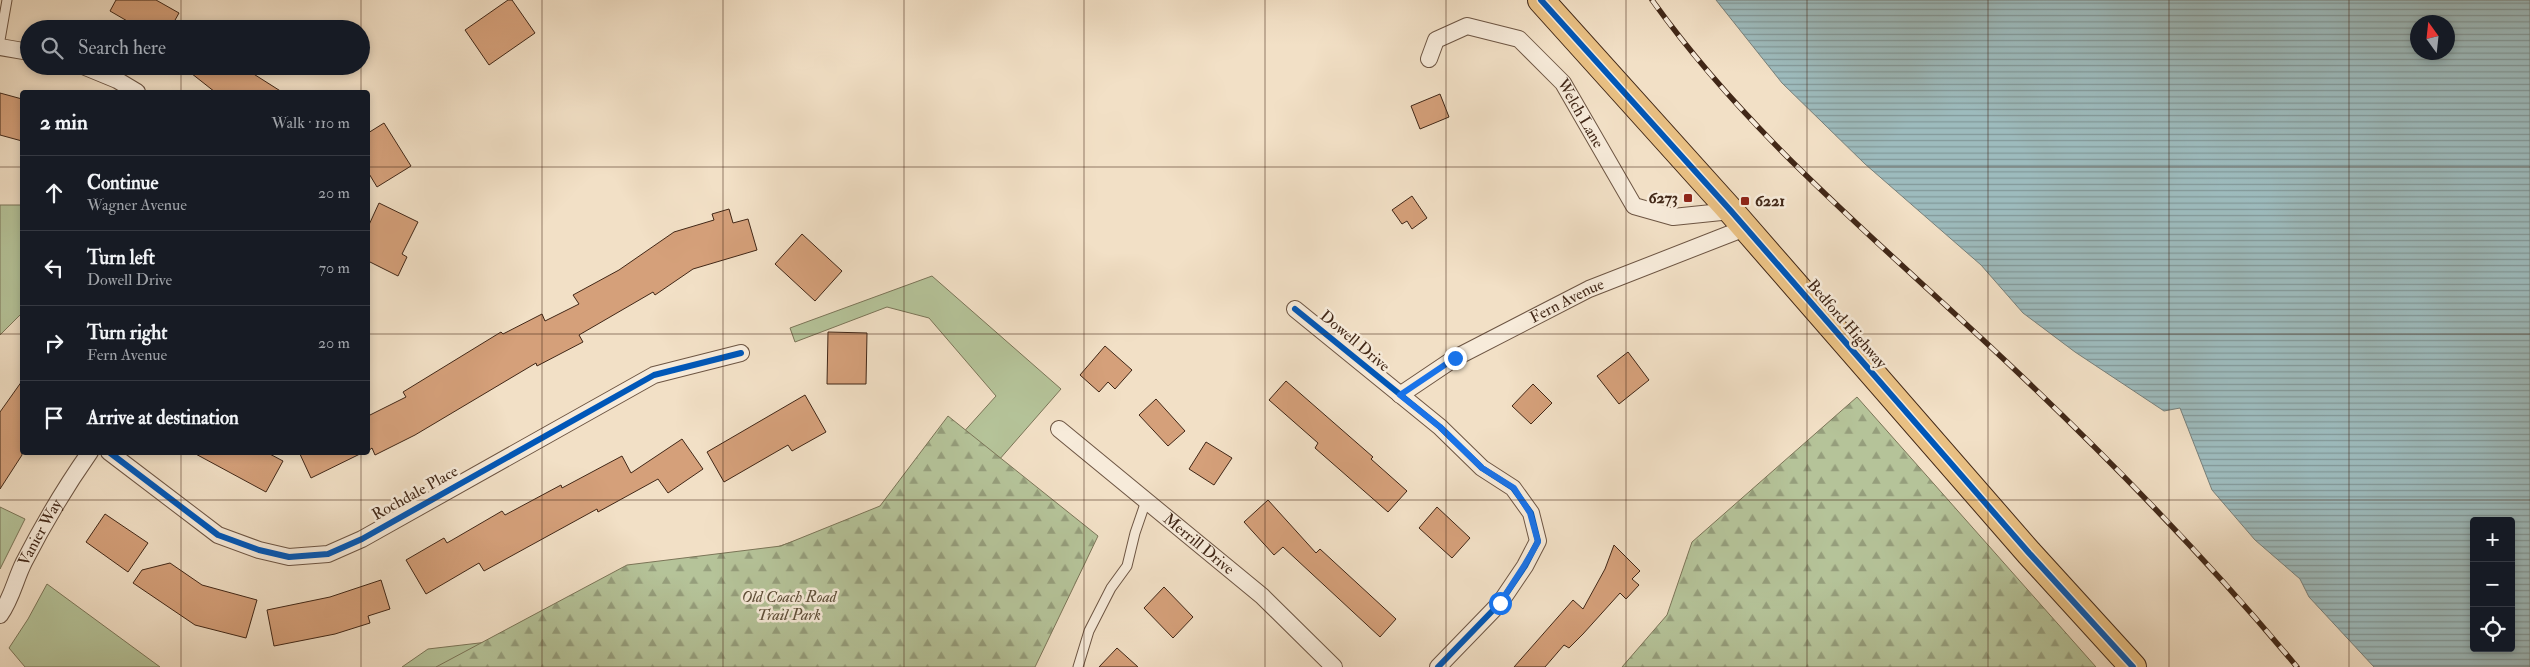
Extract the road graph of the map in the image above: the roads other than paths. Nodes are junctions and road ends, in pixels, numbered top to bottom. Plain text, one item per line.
1 (7, 0) edge
2 (1541, 0) edge
3 (0, 40) edge
4 (0, 47) edge
5 (20, 50) edge
6 (1429, 59) dead end
7 (105, 75) edge
8 (134, 90) edge
9 (1738, 220) junction
10 (1295, 309) dead end
11 (741, 353) dead end
12 (1400, 395) junction
13 (1059, 429) dead end
14 (88, 455) edge
15 (113, 455) edge
16 (1146, 501) junction
17 (0, 615) edge
18 (1078, 667) edge
19 (1334, 667) edge
20 (1438, 667) edge
21 (2133, 667) edge

1 - 3 lane
2 - 9 main road, Bedford Highway
4 - 5 street
6 - 9 street, Welch Lane
7 - 8 street
9 - 12 street, Fern Avenue
9 - 21 main road, Bedford Highway
10 - 12 street, Dowell Drive
11 - 15 street, Rochdale Place
12 - 20 street, Dowell Drive
13 - 16 street, Merrill Drive
14 - 17 street, Vanier Way
16 - 18 lane
16 - 19 street, Merrill Drive

